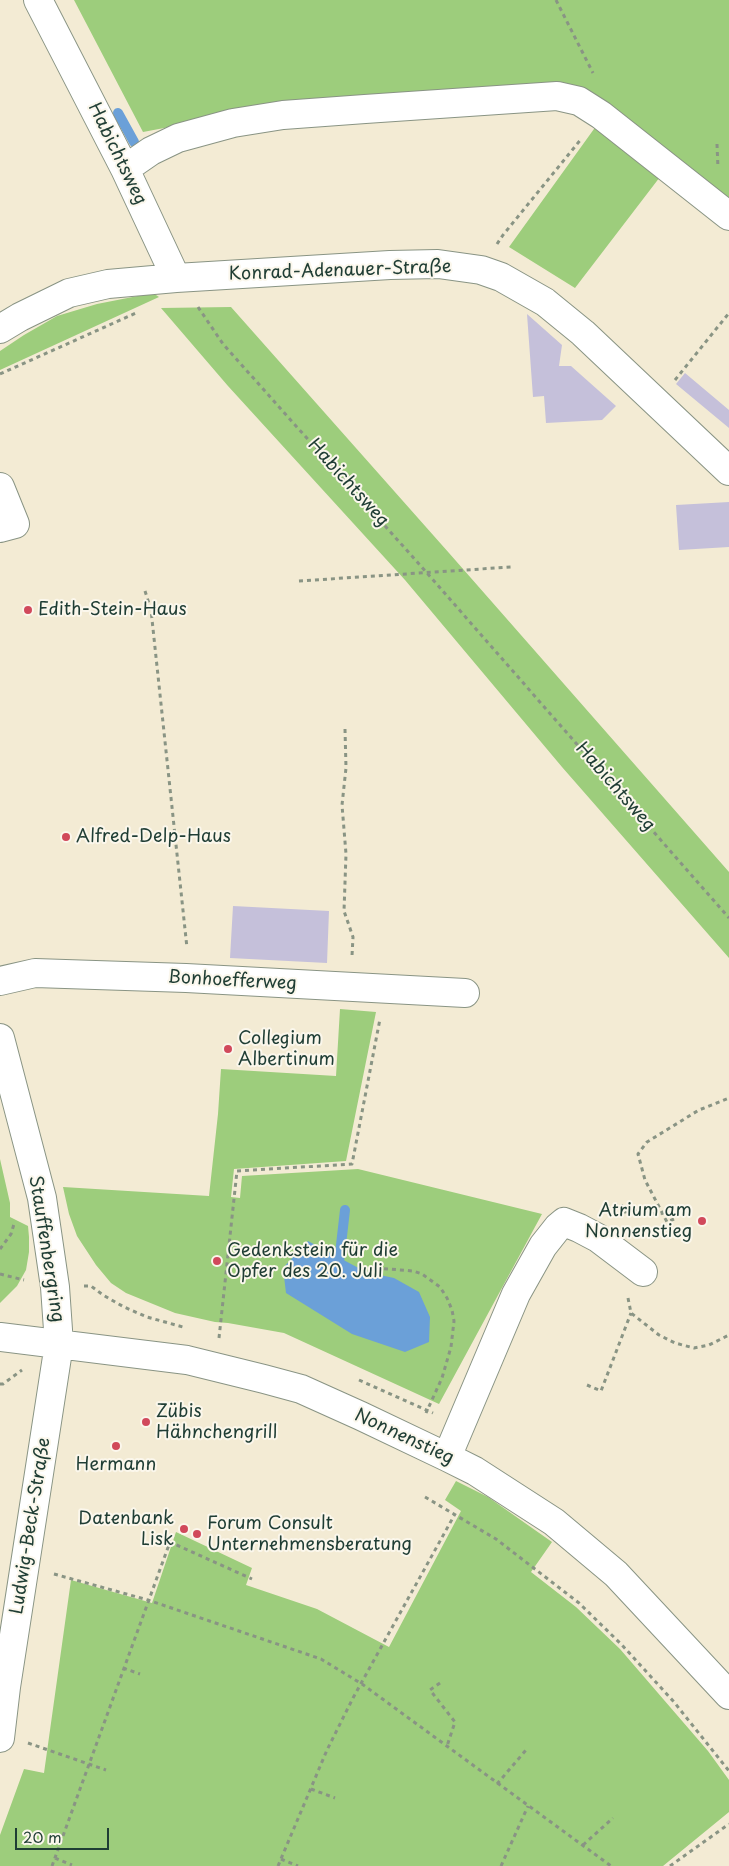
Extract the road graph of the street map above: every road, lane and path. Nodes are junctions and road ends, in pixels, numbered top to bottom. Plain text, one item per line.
1 (38, 0) edge
2 (556, 0) edge
3 (574, 36) dead end
4 (601, 115) junction
5 (125, 169) junction
6 (729, 216) edge
7 (481, 270) junction
8 (176, 278) junction
9 (144, 310) dead end
10 (729, 313) edge
11 (0, 329) edge
12 (0, 374) edge
13 (671, 386) dead end
14 (729, 471) edge
15 (0, 487) edge
16 (0, 528) edge
17 (512, 567) dead end
18 (427, 573) junction
19 (299, 581) dead end
20 (145, 591) dead end
21 (345, 729) dead end
22 (729, 918) edge
23 (186, 978) junction
24 (0, 981) edge
25 (352, 987) junction
26 (465, 993) dead end
27 (378, 1029) dead end
28 (0, 1038) edge
29 (729, 1098) edge
30 (601, 1207) dead end
31 (663, 1213) junction
32 (674, 1219) dead end
33 (376, 1268) dead end
34 (637, 1268) joint
35 (631, 1313) junction
36 (220, 1325) dead end
37 (729, 1335) edge
38 (0, 1337) edge
39 (59, 1344) junction
40 (587, 1385) dead end
41 (432, 1400) dead end
42 (447, 1456) junction
43 (425, 1497) dead end
44 (455, 1514) junction
45 (25, 1566) junction
46 (252, 1579) dead end
47 (148, 1600) junction
48 (123, 1668) junction
49 (140, 1674) dead end
50 (440, 1683) dead end
51 (362, 1684) junction
52 (729, 1695) edge
53 (0, 1738) edge
54 (447, 1746) junction
55 (49, 1750) dead end
56 (526, 1750) dead end
57 (88, 1764) junction
58 (106, 1770) dead end
59 (729, 1771) edge
60 (497, 1784) junction
61 (311, 1788) junction
62 (335, 1798) dead end
63 (528, 1806) junction
64 (612, 1818) dead end
65 (729, 1824) edge
66 (583, 1846) junction
67 (55, 1858) junction
68 (281, 1859) junction
69 (72, 1865) dead end
70 (52, 1866) edge
71 (278, 1866) edge
72 (298, 1866) edge
73 (501, 1866) edge
74 (611, 1866) edge
75 (670, 1866) edge

1 - 5 street, Habichtsweg
2 - 3 path
4 - 5 street
4 - 6 street
4 - 7 path
5 - 8 street, Habichtsweg
7 - 8 street, Konrad-Adenauer-Straße
7 - 14 street, Konrad-Adenauer-Straße
8 - 11 street, Konrad-Adenauer-Straße
8 - 18 path, Habichtsweg
9 - 12 path
10 - 13 path
15 - 16 street
17 - 18 path
18 - 19 path
18 - 22 path, Habichtsweg
20 - 23 path
21 - 25 path
23 - 24 street, Bonhoefferweg
23 - 25 street, Bonhoefferweg
25 - 26 street, Bonhoefferweg
27 - 36 path
28 - 39 street, Stauffenbergring
29 - 31 path
30 - 31 path
31 - 32 path
33 - 41 path
34 - 35 path
34 - 42 street
35 - 37 path
35 - 40 path
38 - 39 street, Nonnenstieg
39 - 42 street, Nonnenstieg
39 - 45 street, Ludwig-Beck-Straße
42 - 52 street, Nonnenstieg
43 - 44 path
44 - 51 path
44 - 59 path
45 - 47 path
45 - 53 street, Ludwig-Beck-Straße
46 - 47 path
47 - 48 path
47 - 51 path
48 - 49 path
48 - 57 path
50 - 54 path
51 - 54 path
51 - 61 path
54 - 60 path
55 - 57 path
56 - 60 path
57 - 58 path
57 - 67 path
60 - 63 path
61 - 62 path
61 - 68 path
63 - 66 path
63 - 73 path
64 - 66 path
65 - 75 path
66 - 74 path
67 - 69 path
67 - 70 path
68 - 71 path
68 - 72 path

